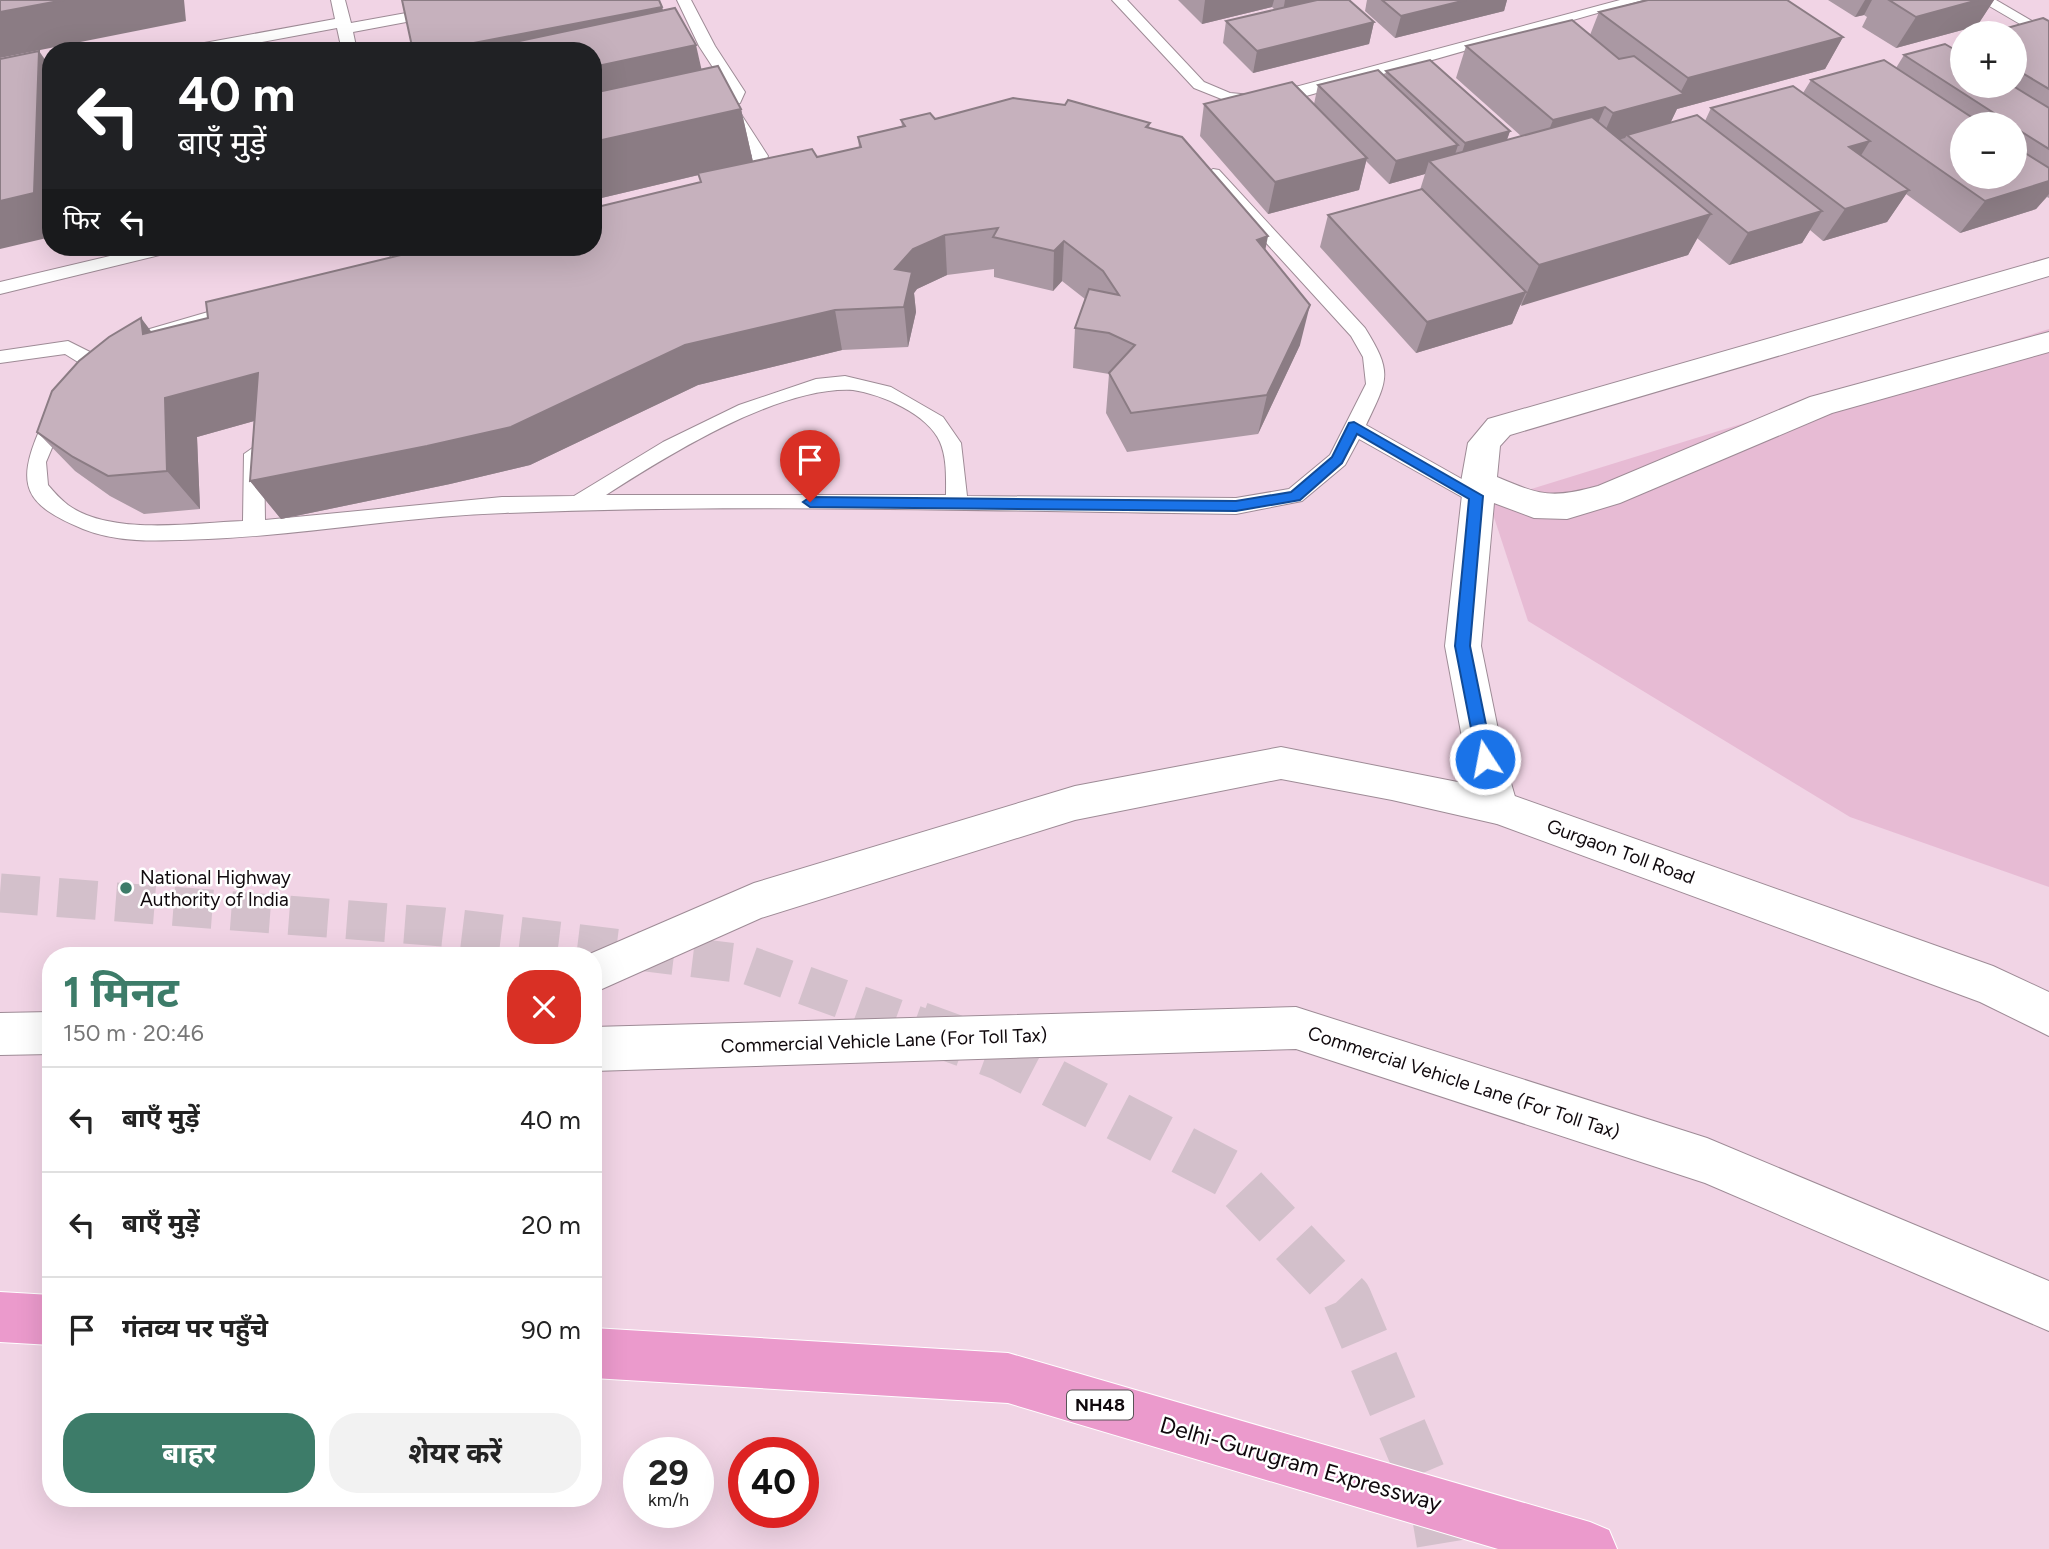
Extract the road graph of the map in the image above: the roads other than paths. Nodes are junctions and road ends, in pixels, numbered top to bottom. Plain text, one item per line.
1 (338, 0) edge
2 (502, 0) edge
3 (684, 0) edge
4 (1119, 0) edge
5 (1636, 0) edge
6 (1986, 0) edge
7 (344, 25) junction
8 (2049, 37) edge
9 (242, 42) edge
10 (348, 42) edge
11 (727, 104) junction
12 (687, 113) edge
13 (1201, 165) edge
14 (715, 181) edge
15 (755, 187) edge
16 (728, 193) edge
17 (133, 256) edge
18 (455, 256) edge
19 (397, 261) edge
20 (2049, 267) edge
21 (0, 288) edge
22 (262, 303) edge
23 (237, 309) junction
24 (237, 330) edge
25 (2049, 342) edge
26 (0, 357) edge
27 (93, 362) junction
28 (77, 376) edge
29 (65, 394) edge
30 (1354, 426) junction
31 (254, 454) edge
32 (1477, 489) junction
33 (957, 502) junction
34 (579, 504) junction
35 (254, 528) junction
36 (1499, 807) junction
37 (602, 969) edge
38 (2049, 1015) edge
39 (42, 1033) edge
40 (0, 1034) edge
41 (602, 1049) edge
42 (2049, 1306) edge
43 (0, 1317) edge
44 (42, 1319) edge
45 (602, 1354) edge
46 (1590, 1549) edge

1 - 7 lane
2 - 7 lane
3 - 11 lane
4 - 5 lane
6 - 8 lane
7 - 9 lane
7 - 10 lane
11 - 12 lane
11 - 14 lane
13 - 30 lane
15 - 16 lane
17 - 21 lane
18 - 19 lane
20 - 32 main road
22 - 23 lane
23 - 24 lane
23 - 27 lane
25 - 32 main road
26 - 27 lane
27 - 28 lane
29 - 35 lane
30 - 32 lane
30 - 33 lane
31 - 35 lane
32 - 36 main road
33 - 34 lane
33 - 34 lane
34 - 35 lane
36 - 37 main road, Gurgaon Toll Road
36 - 38 main road, Gurgaon Toll Road
39 - 40 main road
41 - 42 main road, Commercial Vehicle Lane (For Toll Tax)
43 - 44 highway
45 - 46 highway, Delhi-Gurugram Expressway / NH48

